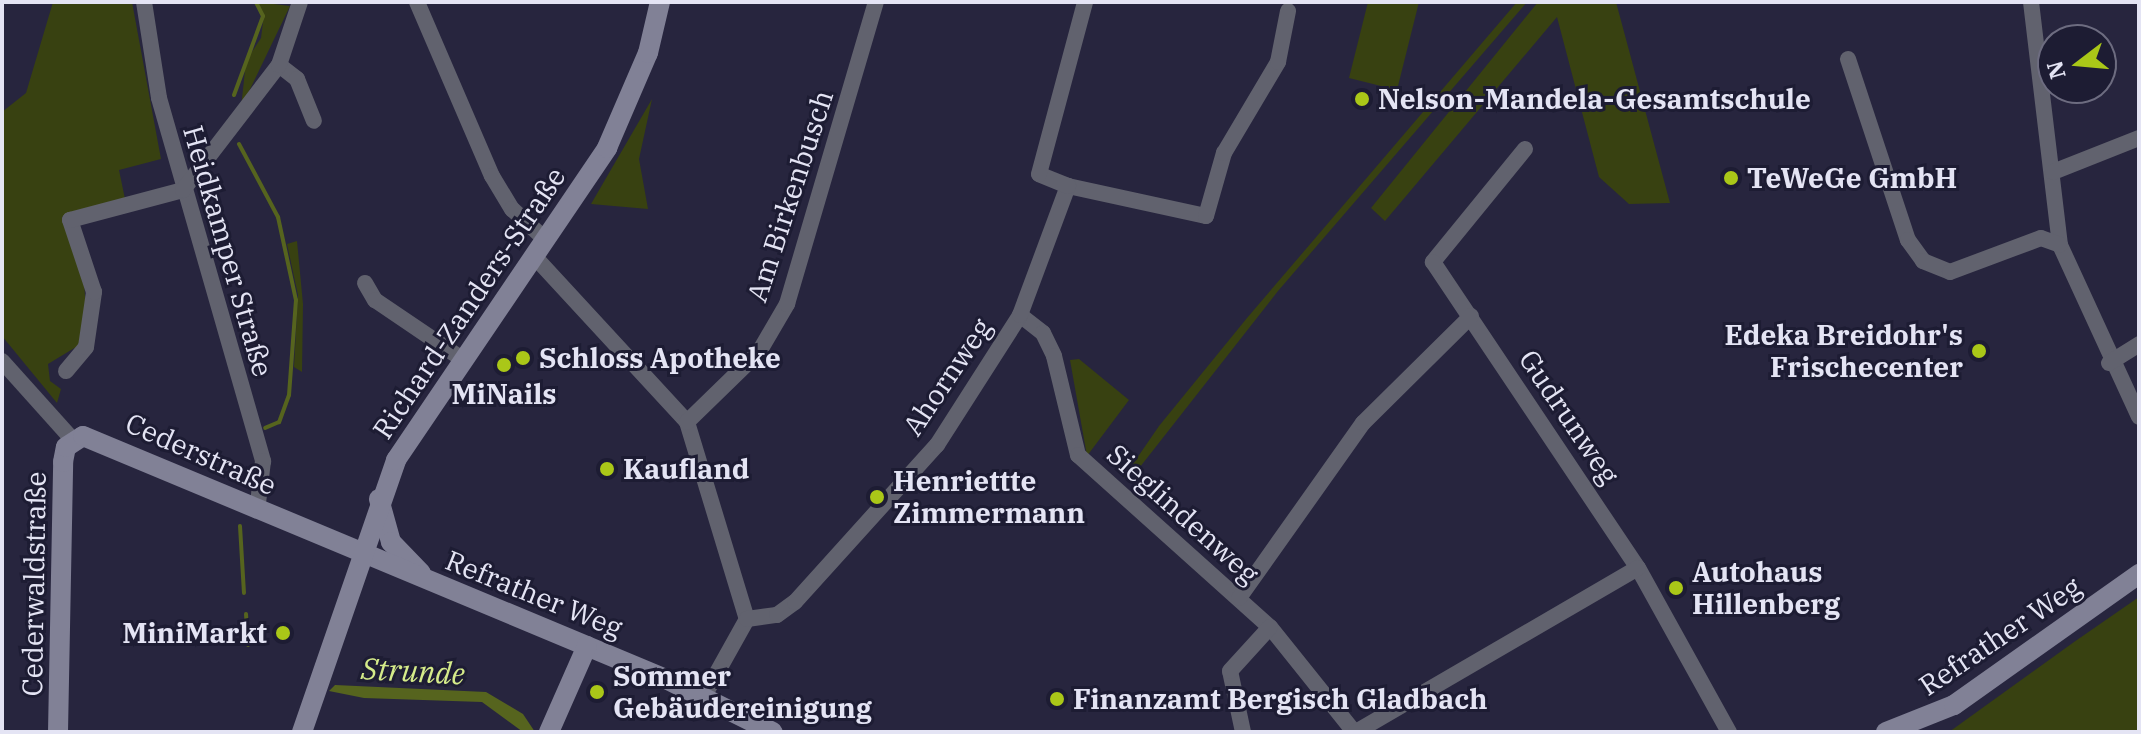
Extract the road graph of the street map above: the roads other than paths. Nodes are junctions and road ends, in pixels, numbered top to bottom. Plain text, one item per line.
1 (144, 2) edge
2 (300, 2) edge
3 (417, 2) edge
4 (660, 2) edge
5 (876, 2) edge
6 (1085, 2) edge
7 (2031, 2) edge
8 (1288, 11) dead end
9 (1848, 59) dead end
10 (279, 65) junction
11 (314, 121) dead end
12 (2139, 138) edge
13 (1525, 149) dead end
14 (2053, 172) junction
15 (1068, 186) junction
16 (183, 190) junction
17 (2060, 245) junction
18 (540, 248) junction
19 (365, 283) dead end
20 (1020, 315) junction
21 (1471, 316) junction
22 (2139, 344) edge
23 (462, 359) junction
24 (2, 361) edge
25 (2109, 363) junction
26 (66, 371) dead end
27 (2139, 417) edge
28 (687, 422) junction
29 (73, 440) junction
30 (379, 496) junction
31 (257, 511) junction
32 (358, 552) junction
33 (1638, 568) junction
34 (2139, 574) edge
35 (425, 580) junction
36 (1239, 598) junction
37 (747, 619) junction
38 (1270, 627) junction
39 (587, 646) junction
40 (704, 696) junction
41 (58, 732) edge
42 (302, 732) edge
43 (549, 732) edge
44 (773, 732) edge
45 (1243, 732) edge
46 (1355, 732) edge
47 (1729, 732) edge
48 (1886, 732) edge

1 - 16 street, Heidkamper Straße
2 - 10 street
3 - 18 street
4 - 18 street, Richard-Zanders-Straße
5 - 28 street, Am Birkenbusch
6 - 15 street
7 - 14 street
8 - 15 street
9 - 17 street
10 - 11 street
10 - 16 street
12 - 14 street
13 - 21 street, Gudrunweg
14 - 17 street
15 - 20 street, Ahornweg
16 - 26 street
16 - 31 street, Heidkamper Straße
17 - 25 street
18 - 23 street, Richard-Zanders-Straße
18 - 28 street
19 - 23 street
20 - 36 street, Sieglindenweg
20 - 37 street, Ahornweg
21 - 33 street, Gudrunweg
21 - 36 street
22 - 25 street
23 - 30 street, Richard-Zanders-Straße
24 - 29 street
25 - 27 street
28 - 37 street
29 - 31 street, Cederstraße
29 - 41 street, Cederwaldstraße
30 - 32 street, Richard-Zanders-Straße
30 - 35 street
31 - 32 street, Cederstraße
32 - 35 street, Refrather Weg
32 - 42 street, Richard-Zanders-Straße
33 - 46 street
33 - 47 street, Gudrunweg
34 - 48 street, Refrather Weg
35 - 39 street, Refrather Weg
36 - 38 street, Sieglindenweg
37 - 40 street
38 - 45 street
38 - 46 street, Sieglindenweg
39 - 40 street, Refrather Weg
39 - 43 street
40 - 44 street, Refrather Weg

